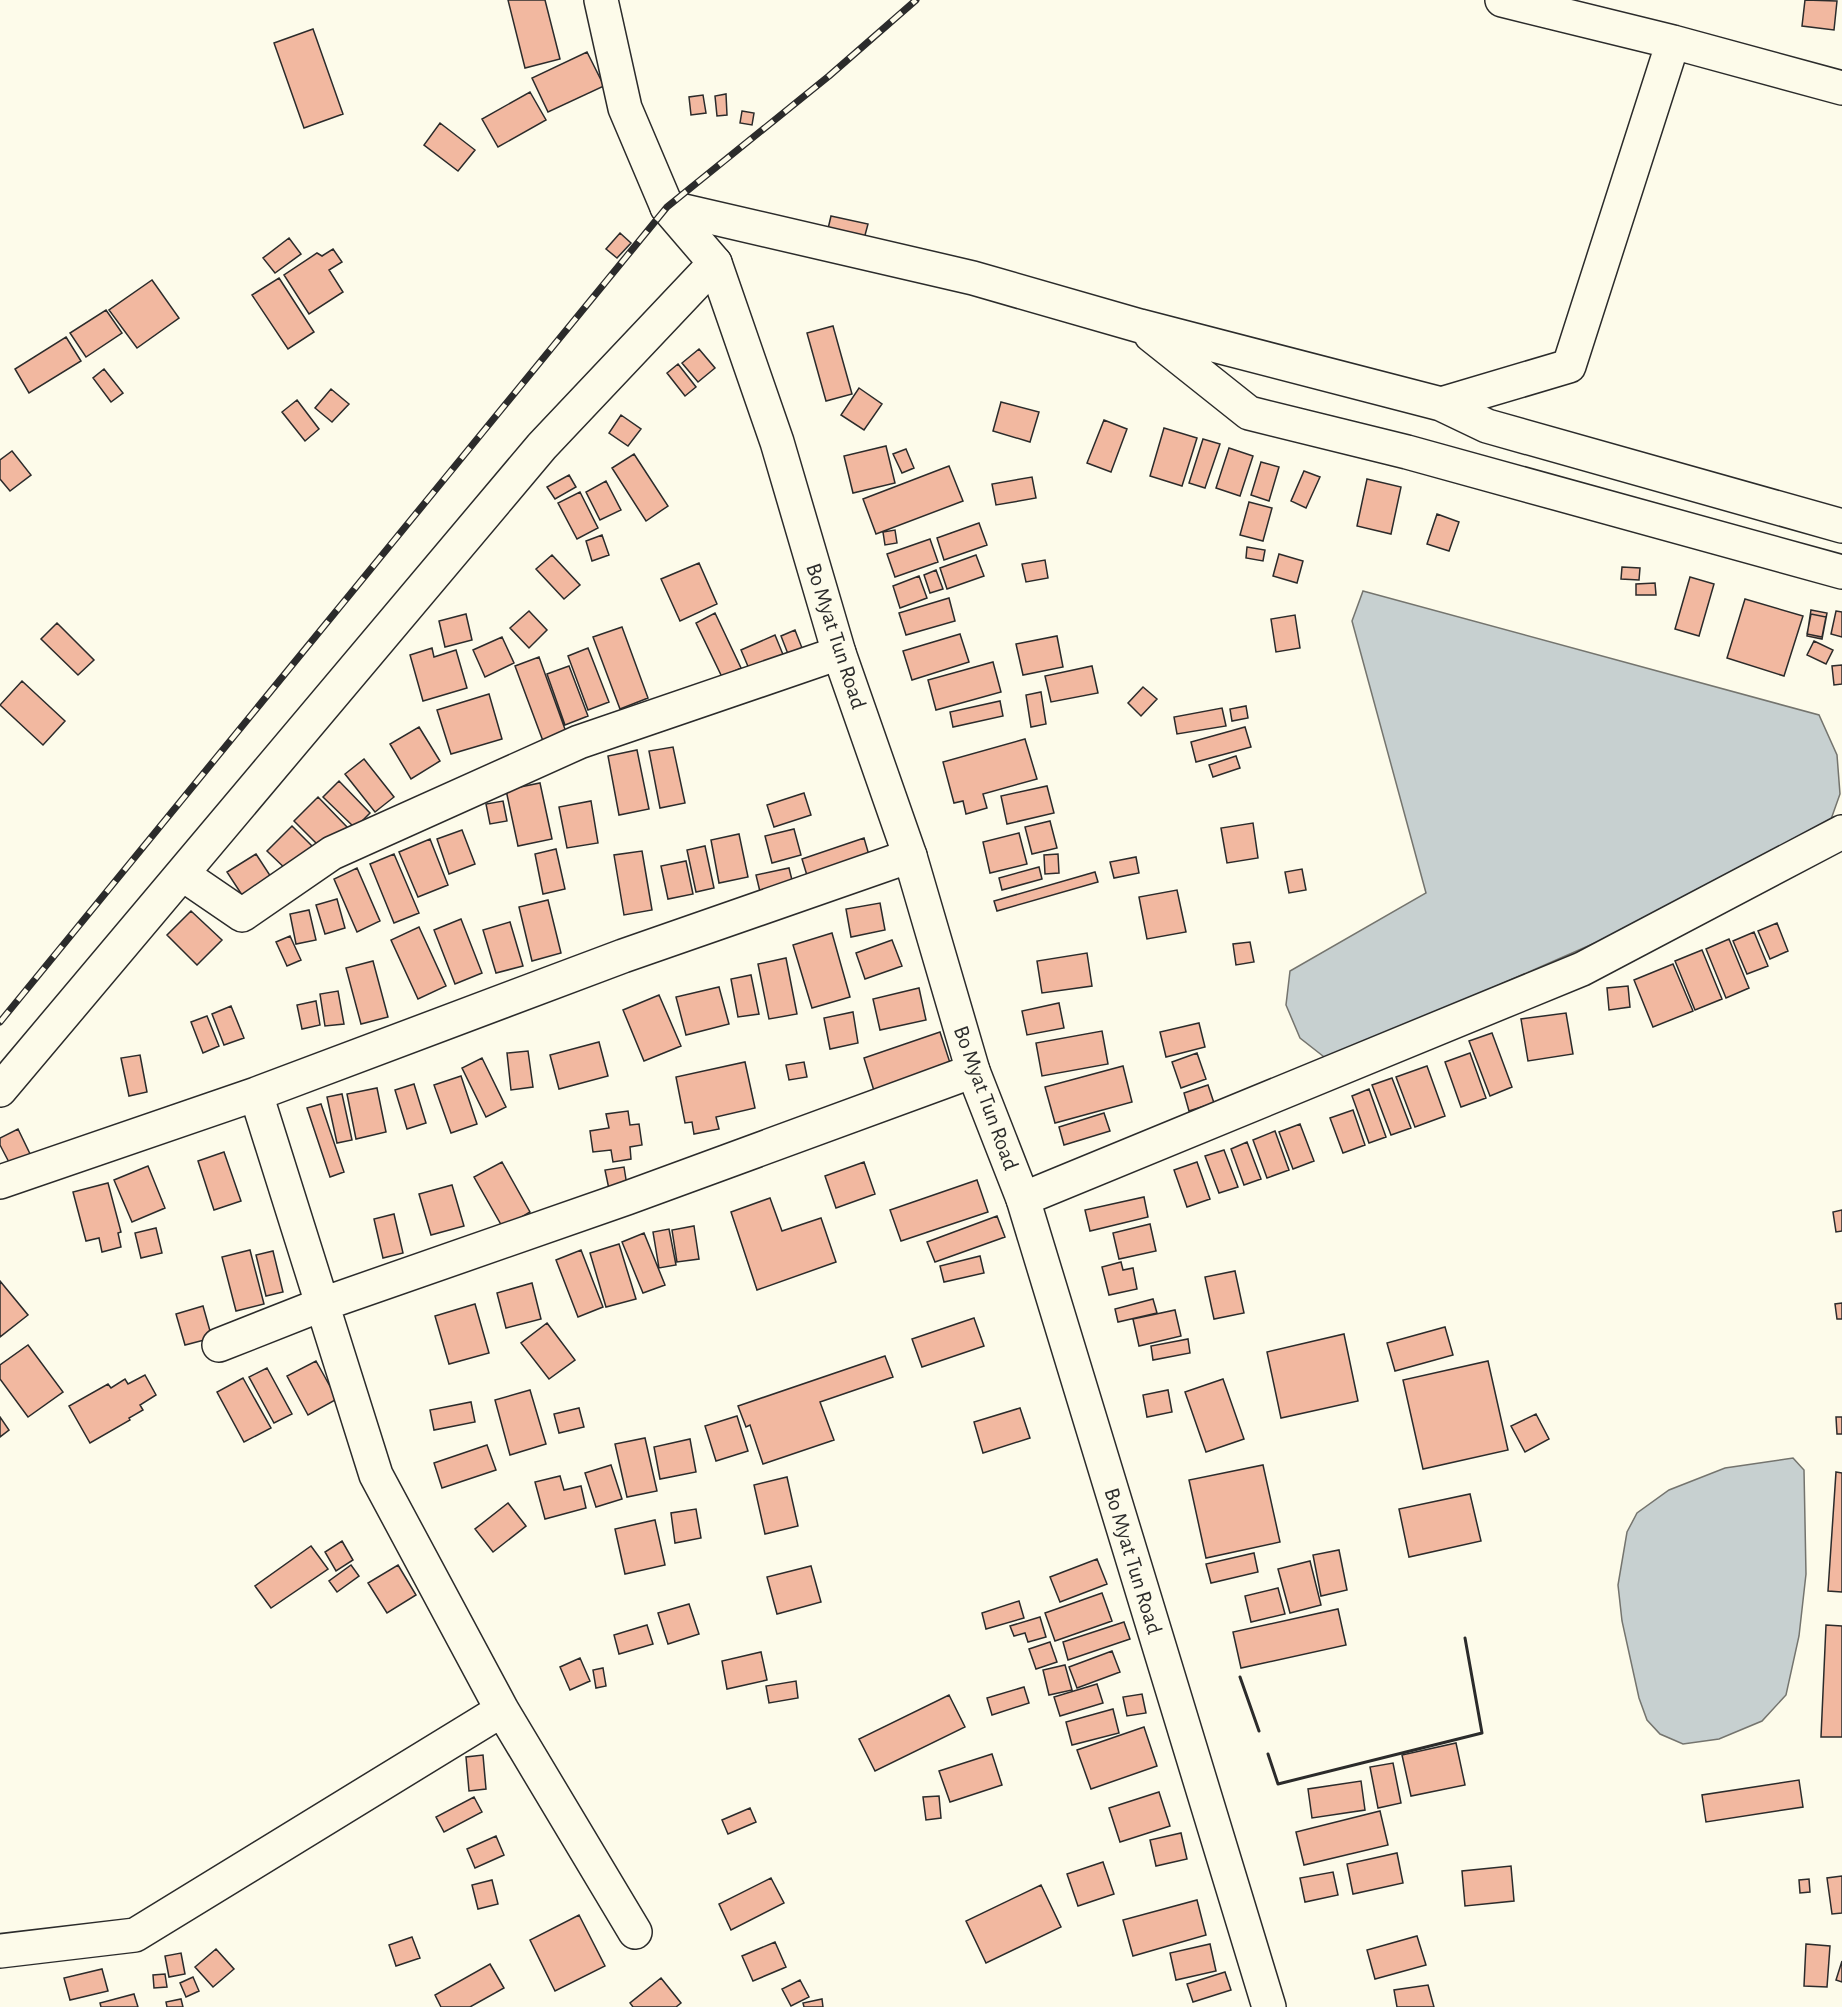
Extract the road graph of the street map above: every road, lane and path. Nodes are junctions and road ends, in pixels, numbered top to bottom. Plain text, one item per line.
1 (601, 0) edge
2 (1502, 0) edge
3 (1673, 42) junction
4 (1842, 88) edge
5 (666, 207) junction
6 (715, 262) junction
7 (1140, 326) junction
8 (1441, 404) junction
9 (1842, 526) edge
10 (1842, 572) edge
11 (839, 653) junction
12 (1842, 832) edge
13 (910, 856) junction
14 (182, 874) junction
15 (973, 1071) junction
16 (0, 1090) edge
17 (256, 1094) junction
18 (0, 1182) edge
19 (1023, 1200) junction
20 (323, 1304) junction
21 (219, 1345) dead end
22 (502, 1710) junction
23 (634, 1932) dead end
24 (0, 1952) edge
25 (1269, 2007) edge

1 - 5 street, Bo Myat Tun Road
2 - 3 street
3 - 4 street
3 - 8 street
5 - 6 street, Bo Myat Tun Road
5 - 7 street
6 - 11 street, Bo Myat Tun Road
6 - 14 street
7 - 8 street
7 - 10 street
8 - 9 street
11 - 13 street, Bo Myat Tun Road
11 - 14 street
12 - 19 street
13 - 15 street, Bo Myat Tun Road
13 - 17 street
14 - 16 street
15 - 19 street, Bo Myat Tun Road
15 - 20 street
17 - 18 street
17 - 20 street
19 - 25 street, Bo Myat Tun Road
20 - 21 street
20 - 22 street
22 - 23 street
22 - 24 street

